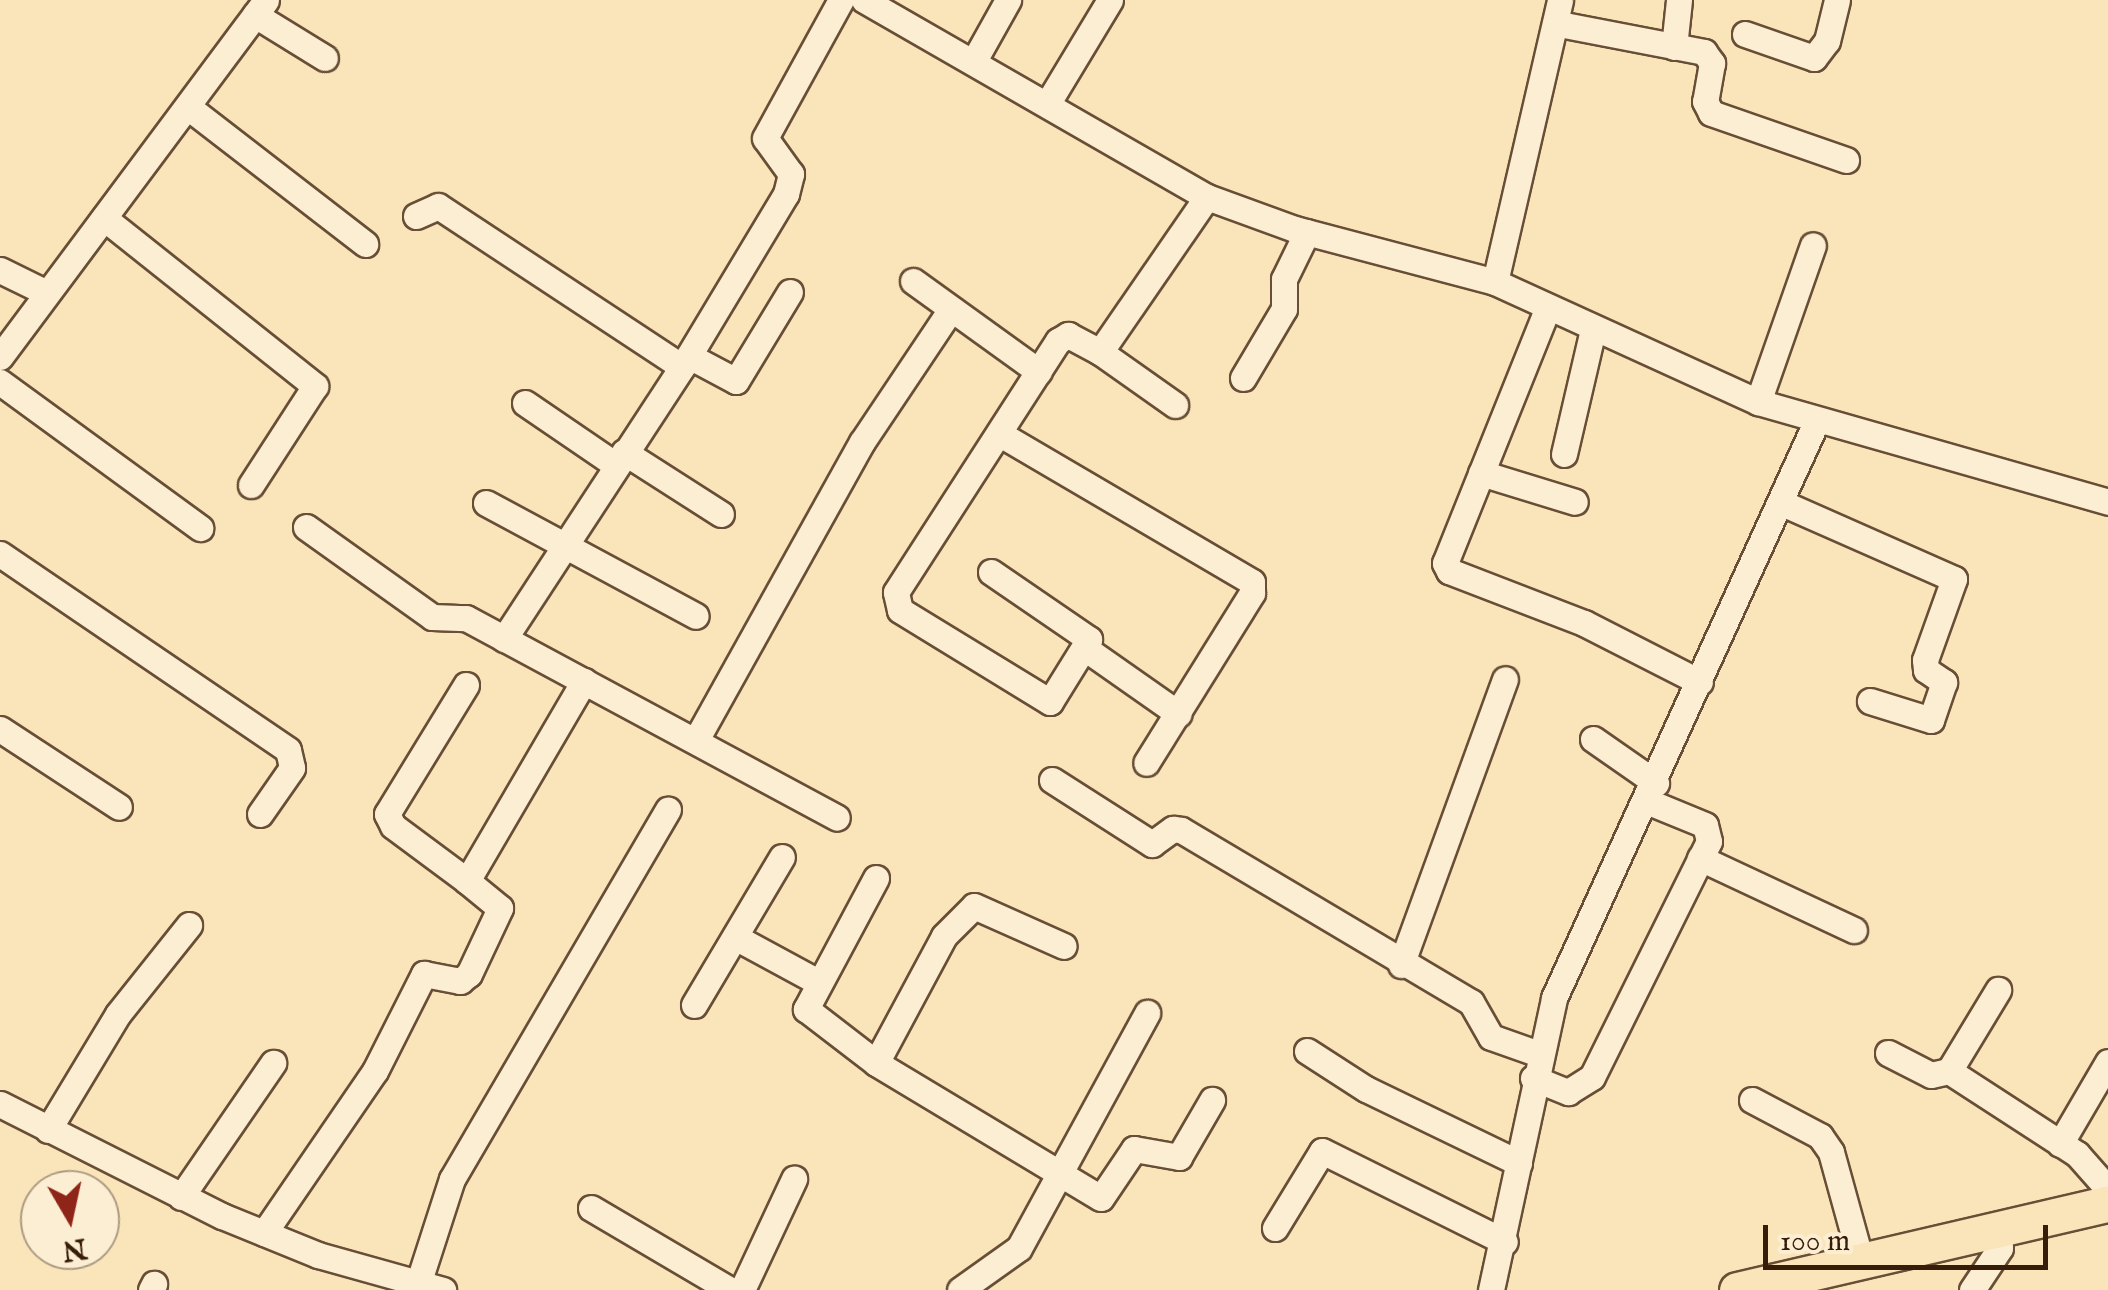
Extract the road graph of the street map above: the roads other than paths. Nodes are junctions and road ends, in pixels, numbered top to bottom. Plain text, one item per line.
1 (841, 0) edge
2 (864, 0) edge
3 (1008, 0) edge
4 (1110, 0) edge
5 (1679, 0) edge
6 (1838, 0) edge
7 (260, 8) edge
8 (1560, 12) edge
9 (1745, 34) dead end
10 (1674, 46) junction
11 (325, 58) dead end
12 (975, 59) junction
13 (1049, 101) junction
14 (188, 107) junction
15 (1846, 160) dead end
16 (1207, 197) junction
17 (416, 216) dead end
18 (104, 218) junction
19 (1307, 232) junction
20 (366, 244) dead end
21 (1813, 245) dead end
22 (0, 270) edge
23 (913, 281) dead end
24 (1496, 282) junction
25 (790, 292) dead end
26 (47, 293) junction
27 (1548, 307) junction
28 (951, 308) junction
29 (1593, 328) junction
30 (1100, 352) junction
31 (0, 357) edge
32 (686, 362) junction
33 (1039, 372) junction
34 (1243, 378) dead end
35 (0, 382) edge
36 (1758, 402) junction
37 (525, 403) dead end
38 (1175, 406) dead end
39 (1817, 420) junction
40 (1000, 434) junction
41 (1564, 454) dead end
42 (620, 458) junction
43 (1481, 473) junction
44 (251, 485) dead end
45 (1575, 502) dead end
46 (2108, 502) edge
47 (486, 503) dead end
48 (1782, 504) junction
49 (721, 514) dead end
50 (306, 527) dead end
51 (200, 528) dead end
52 (564, 546) junction
53 (0, 554) edge
54 (991, 572) dead end
55 (696, 616) dead end
56 (504, 640) junction
57 (1086, 649) junction
58 (1505, 679) dead end
59 (584, 681) junction
60 (1700, 682) junction
61 (466, 685) dead end
62 (1870, 700) dead end
63 (1178, 714) junction
64 (0, 730) edge
65 (1593, 739) dead end
66 (696, 740) junction
67 (1146, 763) dead end
68 (1052, 780) dead end
69 (1652, 792) junction
70 (119, 807) dead end
71 (668, 810) dead end
72 (260, 814) dead end
73 (837, 818) dead end
74 (782, 858) dead end
75 (1700, 858) junction
76 (876, 878) dead end
77 (467, 881) junction
78 (189, 925) dead end
79 (1854, 930) dead end
80 (735, 937) junction
81 (1064, 946) dead end
82 (1401, 964) junction
83 (818, 982) junction
84 (1998, 990) dead end
85 (694, 1005) dead end
86 (1147, 1013) dead end
87 (1306, 1051) dead end
88 (1888, 1053) dead end
89 (273, 1062) dead end
90 (2108, 1062) edge
91 (876, 1063) junction
92 (1536, 1066) junction
93 (1949, 1071) junction
94 (1212, 1100) dead end
95 (1752, 1100) dead end
96 (1, 1106) edge
97 (48, 1130) junction
98 (2060, 1144) junction
99 (1519, 1163) junction
100 (1060, 1174) junction
101 (794, 1179) dead end
102 (2108, 1189) edge
103 (180, 1197) junction
104 (2108, 1204) edge
105 (592, 1208) dead end
106 (1275, 1228) dead end
107 (264, 1233) junction
108 (2000, 1237) junction
109 (1505, 1242) junction
110 (1861, 1261) junction
111 (430, 1287) edge
112 (730, 1290) edge
113 (742, 1290) edge
114 (960, 1290) edge
115 (1491, 1290) edge
116 (1737, 1290) edge
117 (1972, 1290) edge

1 - 32 street
2 - 12 street
3 - 12 street
4 - 13 street
5 - 10 street
6 - 9 street
7 - 11 street
7 - 14 street
8 - 10 street
8 - 24 street
10 - 15 street
12 - 13 street
13 - 16 street
14 - 18 street
14 - 20 street
16 - 19 street
16 - 30 street
17 - 32 street
18 - 26 street
18 - 44 street
19 - 24 street
19 - 34 street
21 - 36 street
22 - 26 street
23 - 28 street
24 - 27 street
25 - 32 street
26 - 31 street
27 - 29 street
27 - 43 street
28 - 33 street
28 - 66 street
29 - 36 street
29 - 41 street
30 - 33 street
30 - 38 street
32 - 42 street
33 - 40 street
35 - 51 street
36 - 39 street
37 - 42 street
39 - 46 street
39 - 48 street
40 - 57 street
40 - 63 street
42 - 49 street
42 - 52 street
43 - 45 street
43 - 60 street
47 - 52 street
48 - 60 street
48 - 62 street
50 - 56 street
52 - 55 street
52 - 56 street
53 - 72 street
54 - 57 street
56 - 59 street
57 - 63 street
58 - 82 street
59 - 66 street
59 - 77 street
60 - 69 street
61 - 77 street
63 - 67 street
64 - 70 street
65 - 69 street
66 - 73 street
68 - 82 street
69 - 75 street
69 - 92 street
71 - 111 street
74 - 80 street
75 - 79 street
75 - 92 street
76 - 83 street
77 - 107 street
78 - 97 street
80 - 83 street
80 - 85 street
81 - 91 street
82 - 92 street
83 - 91 street
84 - 93 street
86 - 100 street
87 - 99 street
88 - 93 street
89 - 103 street
90 - 98 street
91 - 100 street
92 - 99 street
93 - 98 street
94 - 100 street
95 - 110 street
96 - 97 street
97 - 103 street
98 - 102 street
99 - 109 street
100 - 114 street
101 - 113 street
103 - 107 street
104 - 108 highway
105 - 112 street
106 - 109 street
107 - 111 street
108 - 110 highway
108 - 117 street
109 - 115 street
110 - 116 highway

